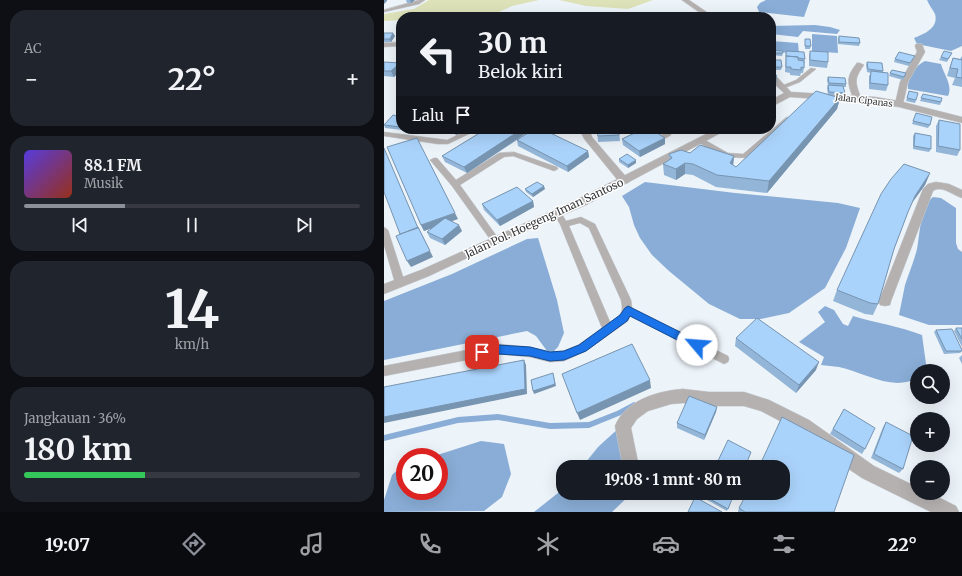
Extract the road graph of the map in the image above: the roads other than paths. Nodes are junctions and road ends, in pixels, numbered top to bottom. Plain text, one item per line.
1 (423, 0) edge
2 (685, 0) edge
3 (384, 11) edge
4 (703, 12) edge
5 (396, 45) edge
6 (384, 46) edge
7 (919, 46) dead end
8 (860, 65) dead end
9 (813, 69) edge
10 (776, 81) edge
11 (782, 87) junction
12 (789, 94) junction
13 (857, 98) junction
14 (776, 101) edge
15 (899, 104) junction
16 (787, 119) edge
17 (962, 120) edge
18 (776, 129) edge
19 (384, 134) edge
20 (465, 134) edge
21 (586, 134) edge
22 (713, 134) edge
23 (770, 134) edge
24 (700, 141) junction
25 (434, 160) dead end
26 (554, 169) edge
27 (624, 181) junction
28 (455, 184) junction
29 (962, 194) edge
30 (558, 213) junction
31 (564, 224) junction
32 (384, 230) edge
33 (495, 240) junction
34 (400, 283) junction
35 (384, 289) edge
36 (885, 301) edge
37 (628, 310) junction
38 (608, 330) junction
39 (724, 359) dead end
40 (384, 371) edge
41 (630, 460) edge
42 (950, 512) edge

1 - 3 lane
2 - 4 street
5 - 6 street
7 - 15 street
8 - 13 street
9 - 11 lane
10 - 11 street
11 - 12 street
12 - 13 street, Jalan Cipanas
12 - 14 street
13 - 15 street, Jalan Cipanas
15 - 17 street, Jalan Cipanas
16 - 18 lane
19 - 20 lane
21 - 27 street
22 - 24 street, Jalan Pol. Hoegeng Iman Santoso
23 - 24 lane
24 - 27 street, Jalan Pol. Hoegeng Iman Santoso
25 - 28 lane
26 - 28 lane
27 - 30 street, Jalan Pol. Hoegeng Iman Santoso
28 - 33 lane
29 - 36 street
30 - 31 lane
30 - 33 street, Jalan Pol. Hoegeng Iman Santoso
31 - 37 lane
31 - 38 lane
32 - 34 lane
33 - 34 street, Jalan Pol. Hoegeng Iman Santoso
34 - 35 street, Jalan Pol. Hoegeng Iman Santoso
37 - 38 lane
37 - 39 lane
38 - 40 lane
41 - 42 street

